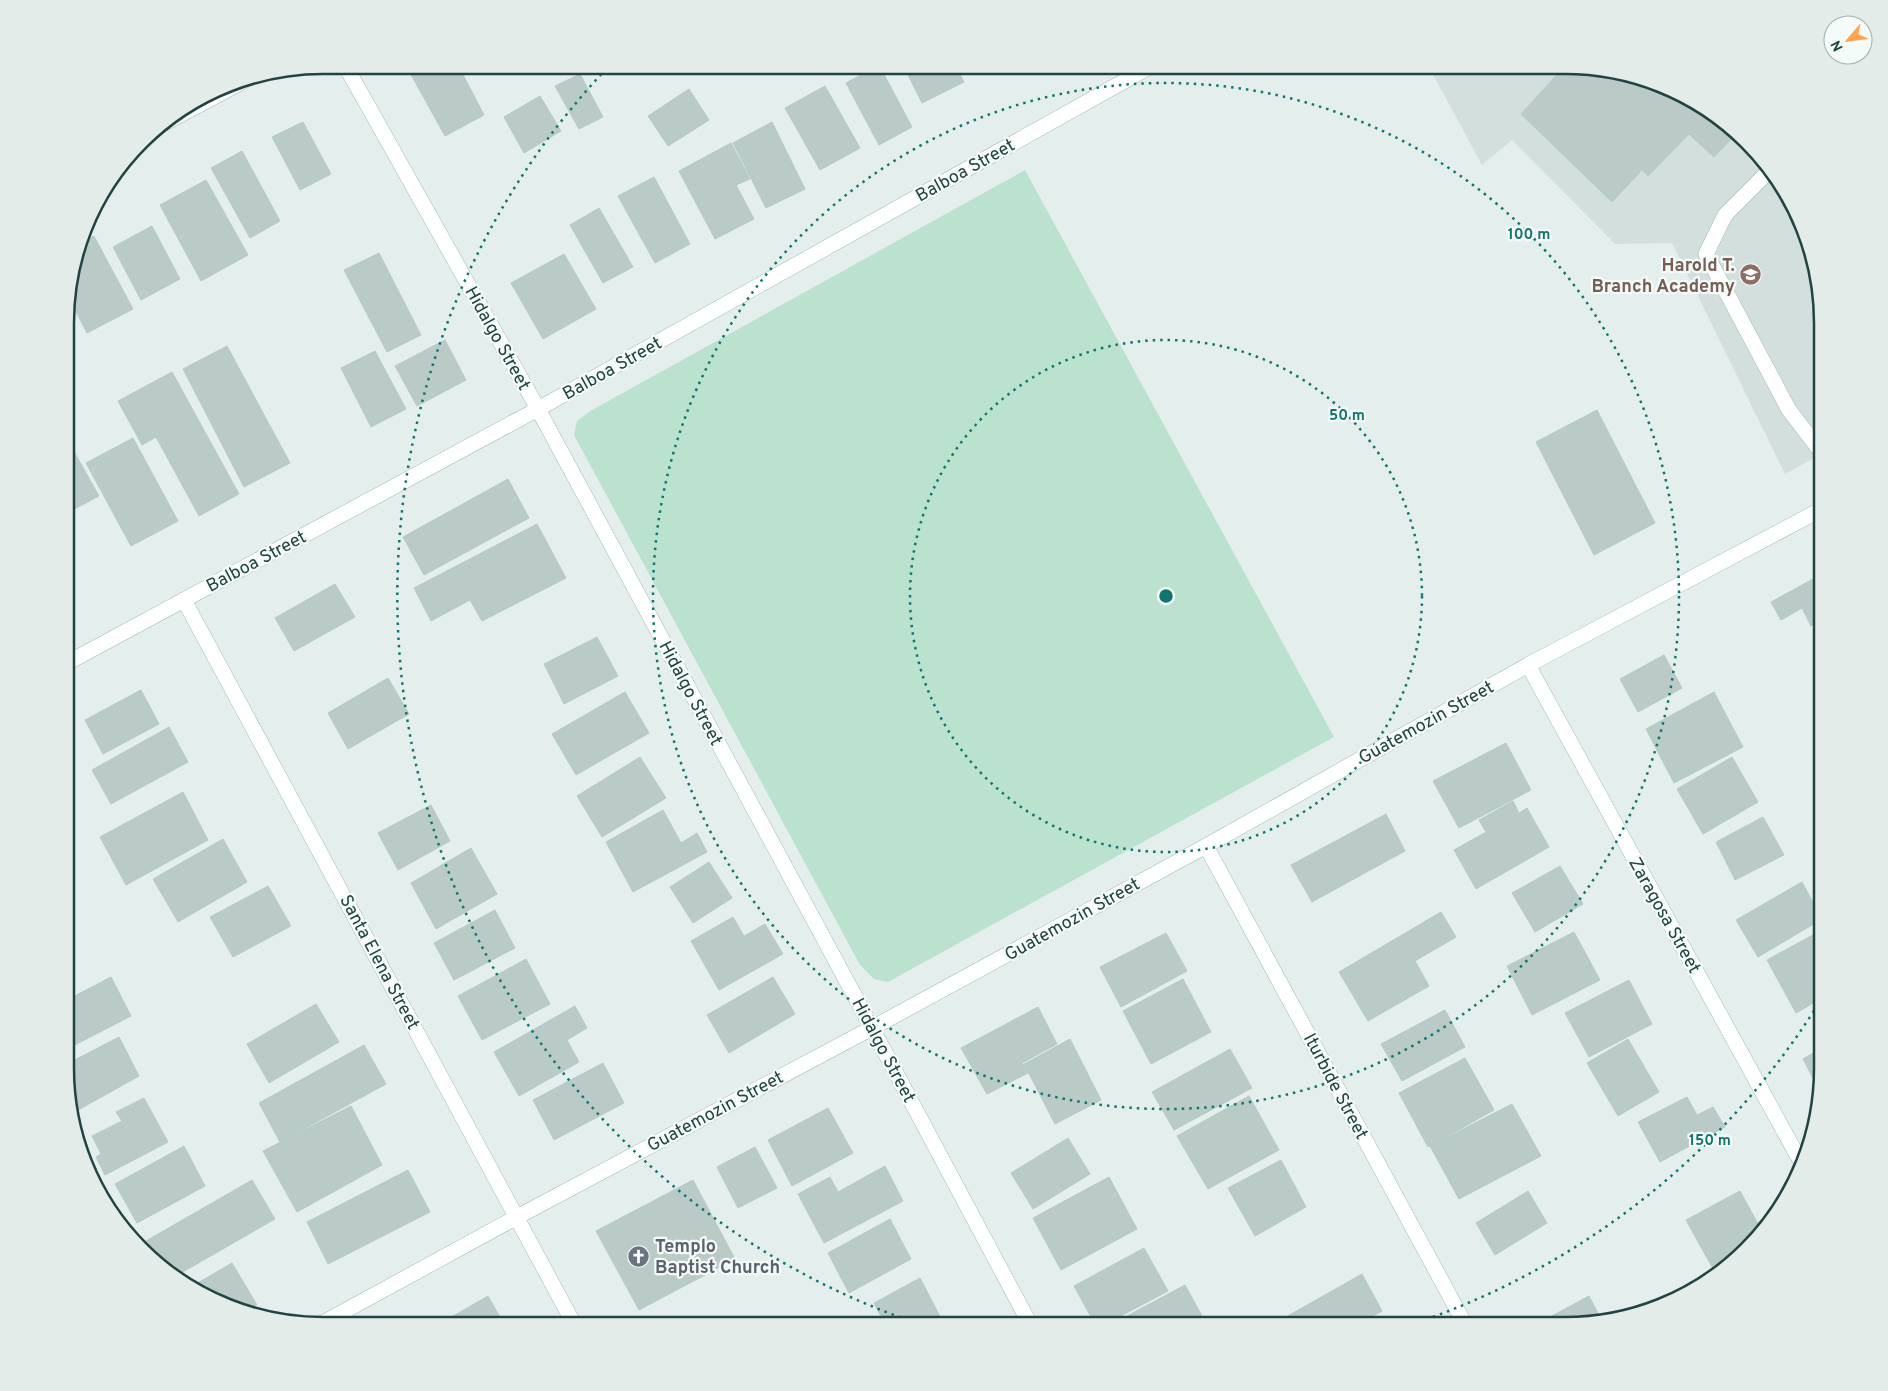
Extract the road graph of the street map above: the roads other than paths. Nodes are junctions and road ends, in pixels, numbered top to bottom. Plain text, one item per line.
1 (350, 74) edge
2 (1136, 74) edge
3 (1766, 175) edge
4 (538, 409) junction
5 (1814, 443) edge
6 (1814, 513) edge
7 (184, 600) junction
8 (74, 659) edge
9 (1528, 665) junction
10 (1206, 846) junction
11 (872, 1028) junction
12 (1798, 1156) edge
13 (517, 1217) junction
14 (335, 1317) edge
15 (570, 1317) edge
16 (1026, 1317) edge
17 (1461, 1317) edge

1 - 4 street, Hidalgo Street
2 - 4 street, Balboa Street
3 - 5 street
4 - 7 street, Balboa Street
4 - 11 street, Hidalgo Street
6 - 9 street, Guatemozin Street
7 - 8 street, Balboa Street
7 - 13 street, Santa Elena Street
9 - 10 street, Guatemozin Street
9 - 12 street, Zaragosa Street
10 - 11 street, Guatemozin Street
10 - 17 street, Iturbide Street
11 - 13 street, Guatemozin Street
11 - 16 street, Hidalgo Street
13 - 14 street, Guatemozin Street
13 - 15 street, Santa Elena Street

